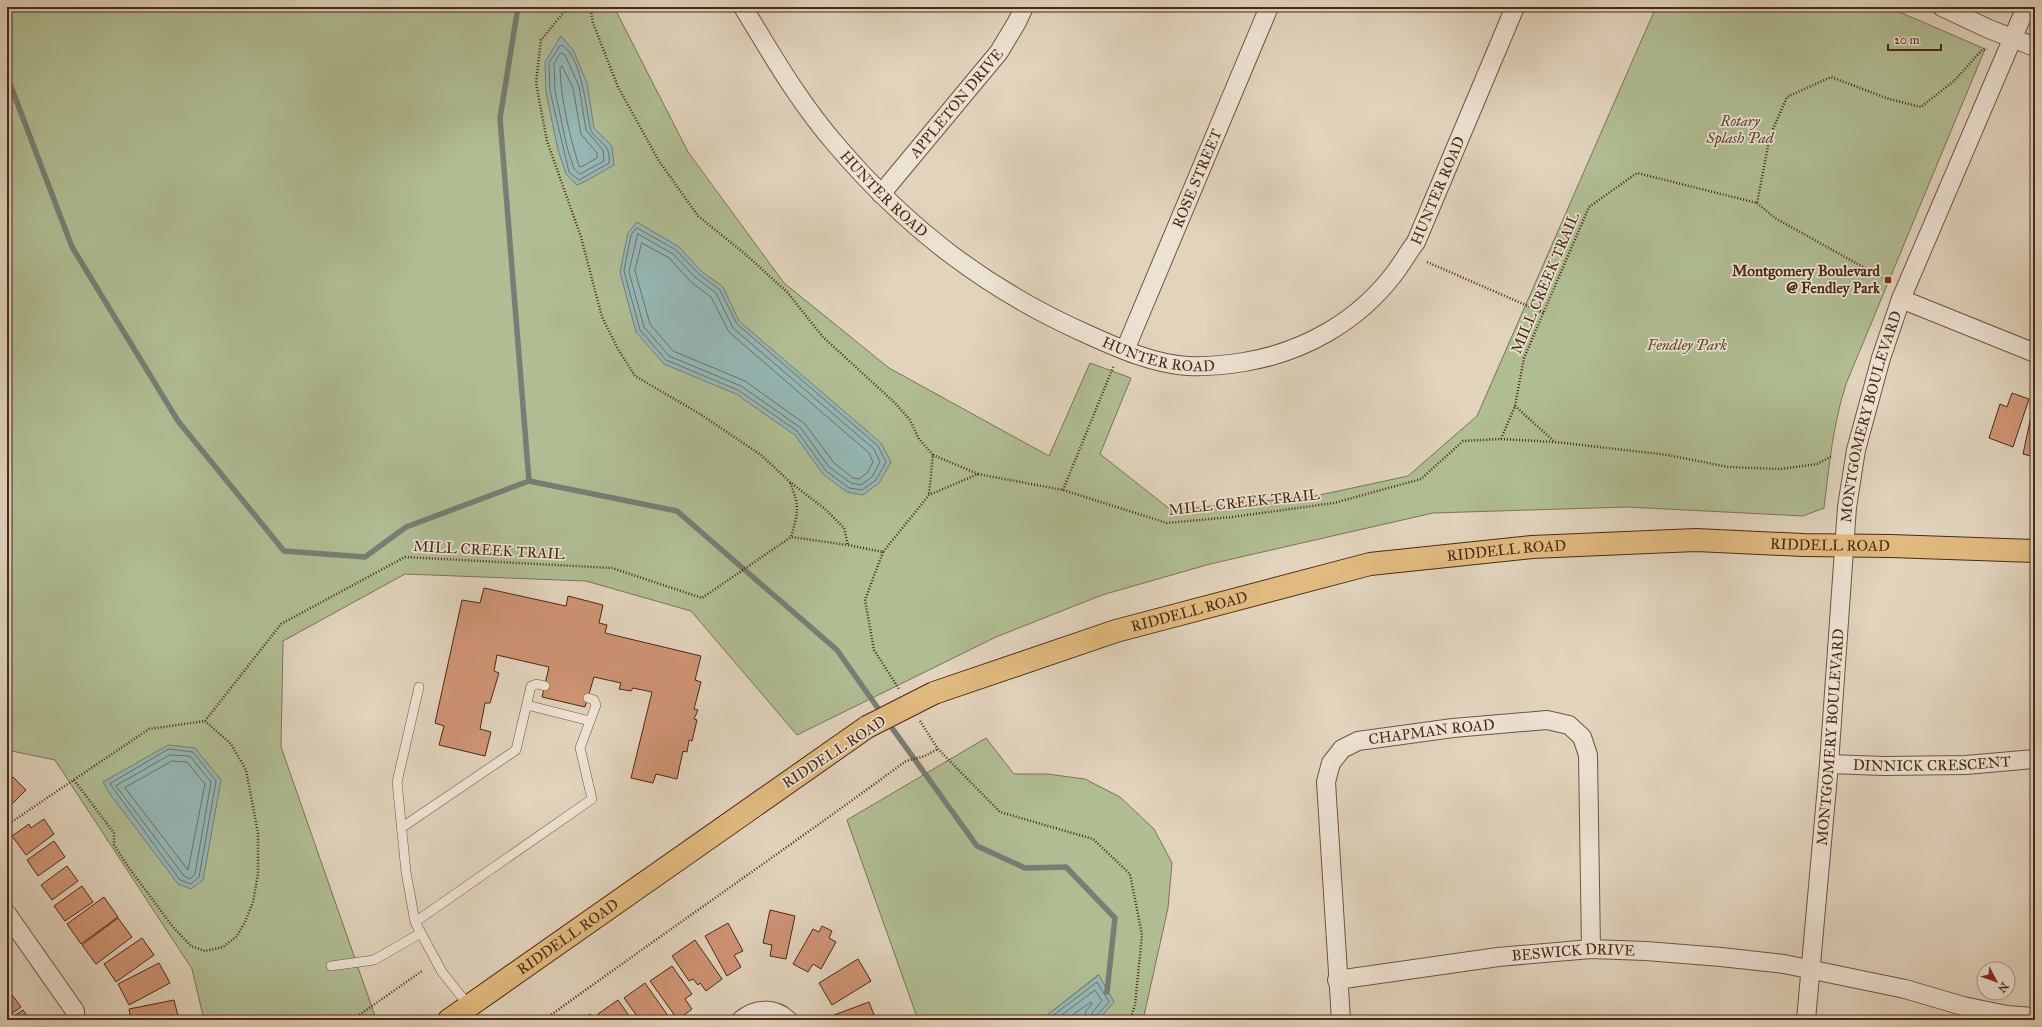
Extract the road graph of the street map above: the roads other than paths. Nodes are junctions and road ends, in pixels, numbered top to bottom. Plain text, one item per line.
1 (743, 7) edge
2 (1024, 7) edge
3 (1269, 7) edge
4 (1515, 7) edge
5 (1942, 7) edge
6 (2026, 7) edge
7 (2013, 39) junction
8 (2035, 47) edge
9 (882, 194) junction
10 (1901, 299) junction
11 (2035, 353) edge
12 (1120, 357) junction
13 (1844, 545) junction
14 (2035, 551) edge
15 (545, 686) dead end
16 (419, 687) dead end
17 (588, 698) dead end
18 (527, 705) junction
19 (590, 721) junction
20 (2035, 759) edge
21 (1830, 764) junction
22 (401, 828) junction
23 (7, 914) edge
24 (415, 922) junction
25 (421, 933) junction
26 (1591, 949) junction
27 (332, 966) dead end
28 (1809, 970) junction
29 (1337, 980) junction
30 (468, 1006) junction
31 (2035, 1017) edge
32 (75, 1020) edge
33 (449, 1020) edge
34 (741, 1020) edge
35 (788, 1020) edge
36 (1341, 1020) edge
37 (1806, 1020) edge

1 - 9 street, HUNTER ROAD
2 - 9 street, APPLETON DRIVE
3 - 12 street, ROSE STREET
4 - 12 street, HUNTER ROAD
5 - 7 street
6 - 7 street, MONTGOMERY BOULEVARD
7 - 8 street
7 - 10 street, MONTGOMERY BOULEVARD
9 - 12 street, HUNTER ROAD
10 - 11 street
10 - 13 street, MONTGOMERY BOULEVARD
13 - 14 main road, RIDDELL ROAD
13 - 21 street, MONTGOMERY BOULEVARD
13 - 30 main road, RIDDELL ROAD, bridge
15 - 18 lane
16 - 22 lane
17 - 19 lane
18 - 19 lane
18 - 22 lane
19 - 24 lane
20 - 21 street, DINNICK CRESCENT
21 - 28 street, MONTGOMERY BOULEVARD
22 - 24 lane
23 - 32 street
24 - 25 lane
25 - 27 lane
25 - 30 lane
26 - 28 street, BESWICK DRIVE
26 - 29 street, BESWICK DRIVE
26 - 29 street, CHAPMAN ROAD
28 - 31 street
28 - 37 street, MONTGOMERY BOULEVARD
29 - 36 street, CHAPMAN ROAD
30 - 33 main road, RIDDELL ROAD
34 - 35 street

